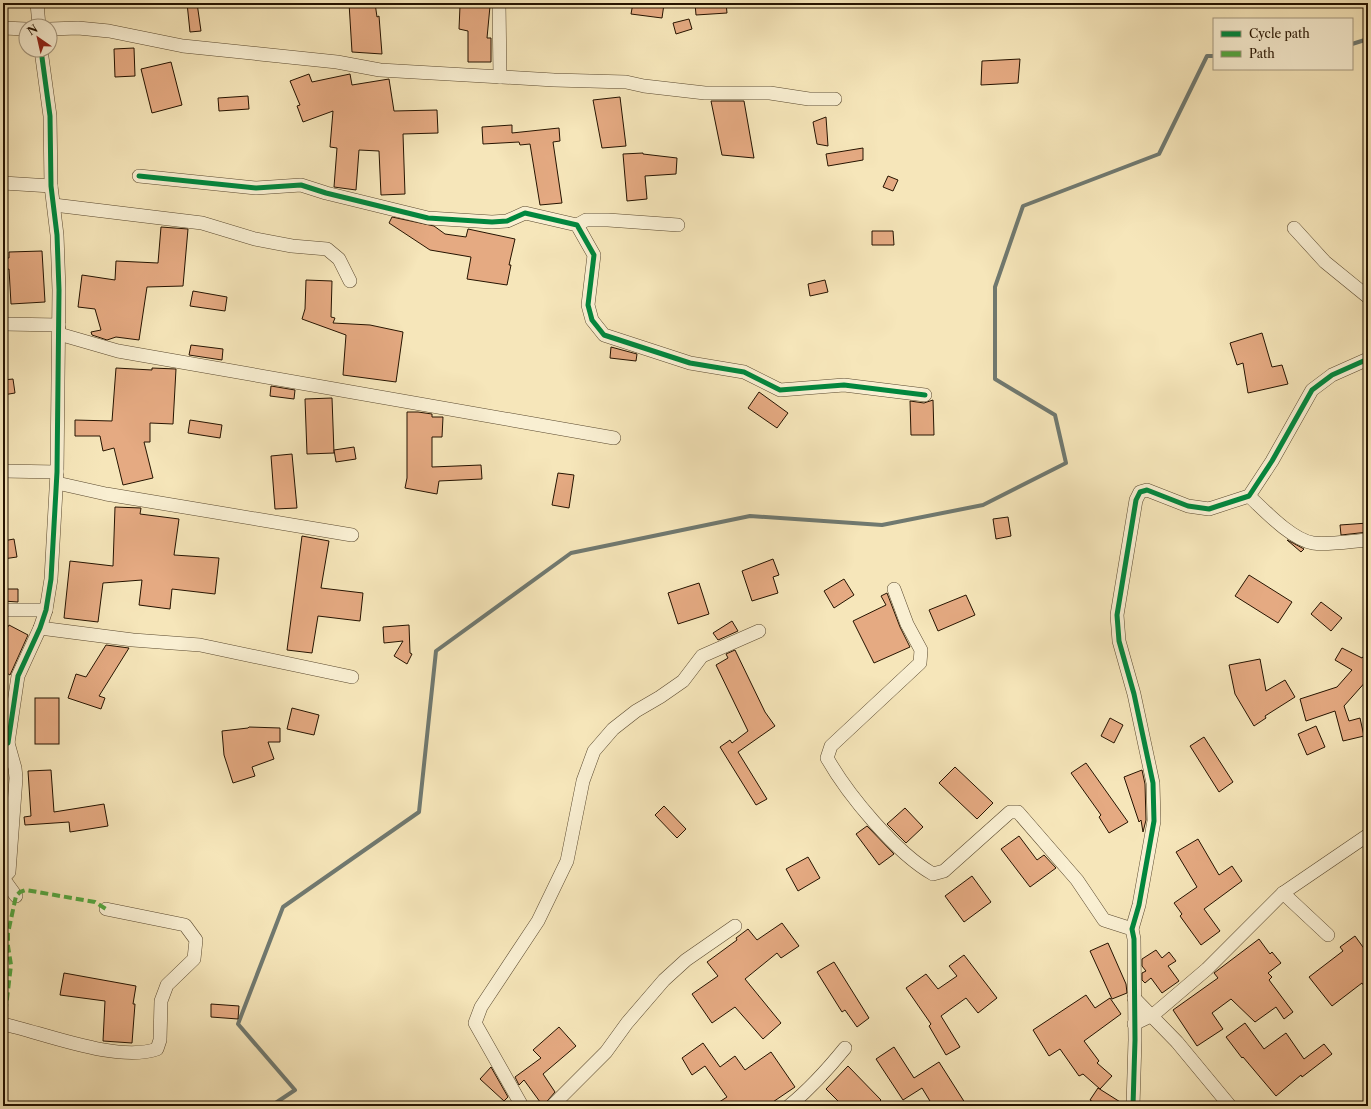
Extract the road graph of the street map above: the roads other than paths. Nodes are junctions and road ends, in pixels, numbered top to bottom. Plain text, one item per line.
1 (37, 3) edge
2 (499, 3) edge
3 (38, 18) edge
4 (3, 28) edge
5 (18, 29) edge
6 (58, 29) edge
7 (42, 58) edge
8 (500, 77) junction
9 (835, 99) dead end
10 (139, 176) dead end
11 (3, 183) edge
12 (51, 186) junction
13 (54, 205) junction
14 (577, 225) junction
15 (678, 225) dead end
16 (1294, 228) dead end
17 (350, 281) dead end
18 (1368, 297) edge
19 (3, 324) edge
20 (59, 329) junction
21 (1368, 359) edge
22 (925, 395) dead end
23 (614, 438) dead end
24 (3, 471) edge
25 (57, 477) junction
26 (1249, 496) junction
27 (352, 535) dead end
28 (1368, 540) edge
29 (894, 588) dead end
30 (3, 610) edge
31 (46, 610) junction
32 (40, 628) junction
33 (760, 631) dead end
34 (352, 677) dead end
35 (6, 743) edge
36 (1368, 835) edge
37 (3, 878) edge
38 (1283, 893) junction
39 (16, 896) dead end
40 (106, 909) dead end
41 (735, 926) dead end
42 (1132, 929) junction
43 (1328, 935) dead end
44 (1134, 998) junction
45 (1153, 1015) junction
46 (3, 1024) edge
47 (1134, 1024) junction
48 (845, 1048) dead end
49 (522, 1106) edge
50 (552, 1106) edge
51 (789, 1106) edge
52 (1132, 1106) edge
53 (1230, 1106) edge

1 - 3 street
2 - 8 street
4 - 5 street
6 - 8 street
7 - 12 street
8 - 9 street
10 - 14 street
11 - 12 street
12 - 13 street
13 - 17 street
13 - 20 street
14 - 15 street
14 - 22 street
16 - 18 street
19 - 20 street
20 - 23 street
20 - 25 street
21 - 26 street
24 - 25 street
25 - 27 street
25 - 31 street
26 - 28 street
26 - 42 street
29 - 42 street
30 - 31 street
31 - 32 street
32 - 34 street
32 - 35 street
33 - 49 street
35 - 37 street
36 - 38 street
37 - 39 street
38 - 43 street
38 - 45 street
40 - 46 street
41 - 50 street
42 - 44 street
44 - 45 street
44 - 47 street
45 - 47 street
45 - 53 street
47 - 52 street
48 - 51 street

